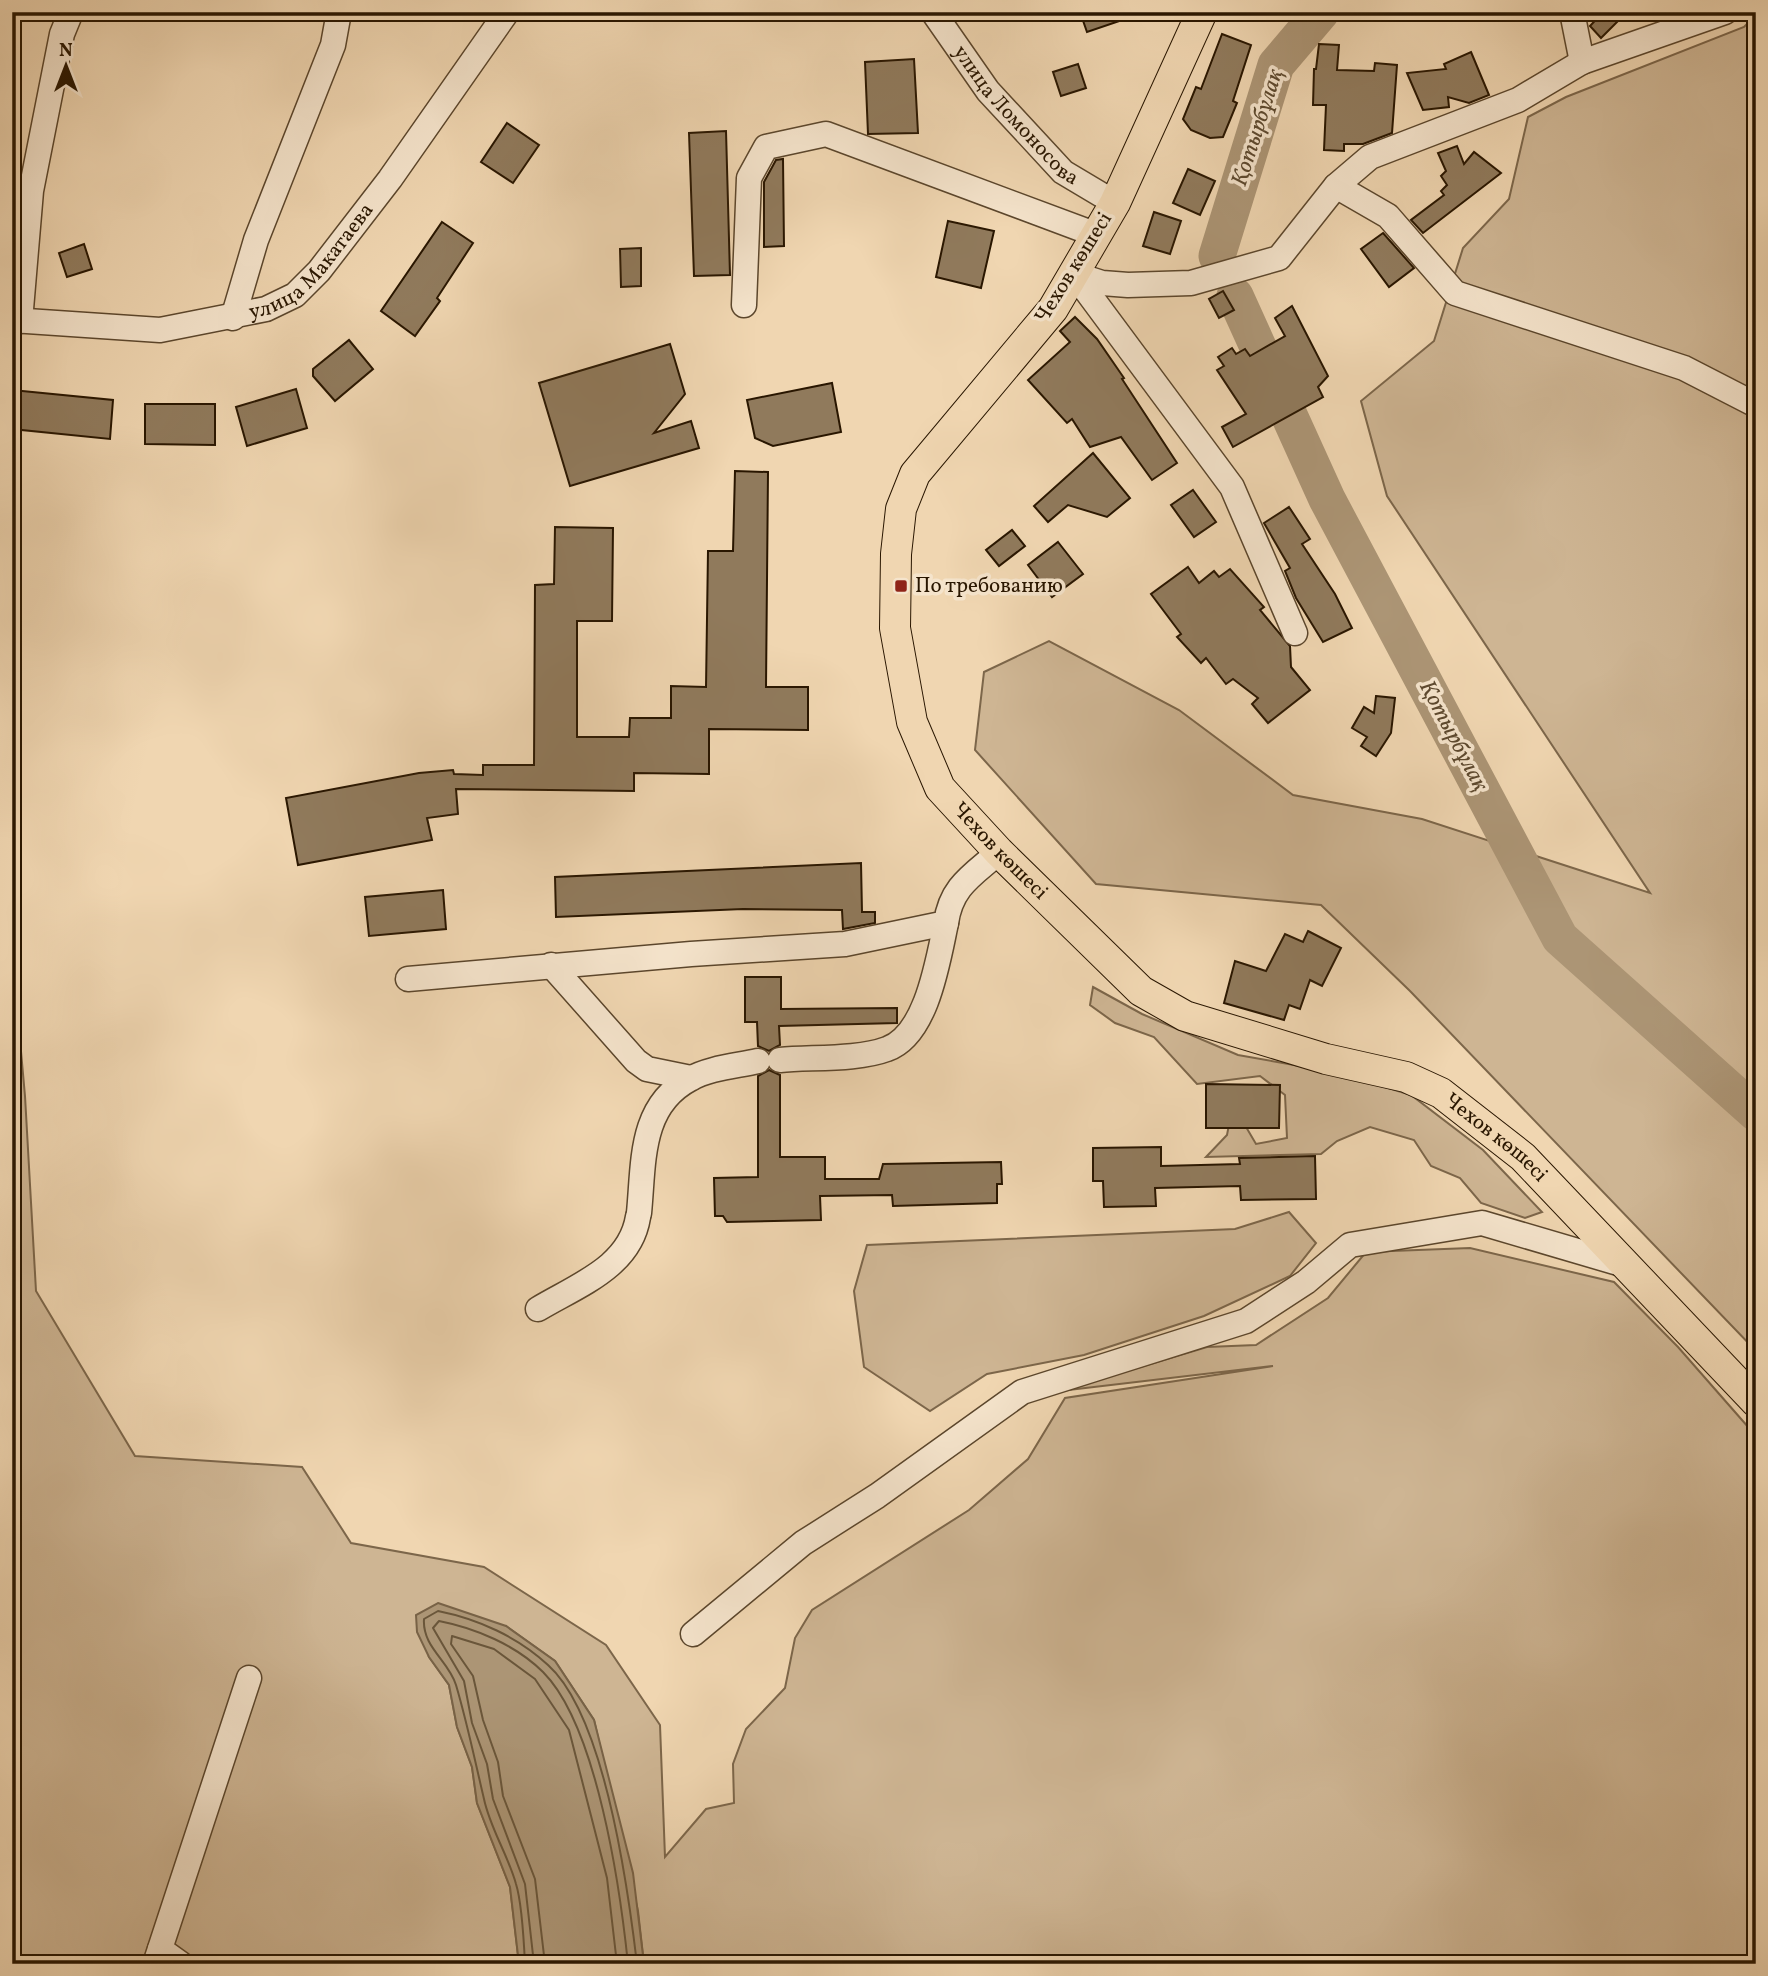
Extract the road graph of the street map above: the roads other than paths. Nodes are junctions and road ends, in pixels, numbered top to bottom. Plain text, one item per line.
1 (339, 12) edge
2 (507, 12) edge
3 (933, 12) edge
4 (1202, 12) edge
5 (1572, 12) edge
6 (1725, 12) edge
7 (62, 19) edge
8 (1582, 62) junction
9 (1336, 186) junction
10 (1115, 202) junction
11 (1097, 235) junction
12 (1074, 274) junction
13 (744, 305) dead end
14 (233, 318) junction
15 (16, 321) edge
16 (1756, 405) edge
17 (1295, 633) dead end
18 (999, 852) junction
19 (946, 923) junction
20 (551, 965) junction
21 (408, 979) dead end
22 (691, 1078) junction
23 (1625, 1265) junction
24 (538, 1309) dead end
25 (1756, 1402) edge
26 (693, 1634) dead end
27 (249, 1678) dead end
28 (158, 1956) edge
29 (181, 1964) edge

1 - 14 street
2 - 14 street, улица Макатаева
3 - 10 street, улица Ломоносова
4 - 10 main road, Чехов көшесі
5 - 8 street
6 - 8 street
7 - 15 street
8 - 9 street
9 - 12 street
9 - 16 street
10 - 11 main road, Чехов көшесі
11 - 12 main road, Чехов көшесі
11 - 13 street
12 - 17 street
12 - 18 main road, Чехов көшесі
14 - 15 street, улица Макатаева
18 - 19 street
18 - 23 main road, Чехов көшесі
19 - 20 street
19 - 22 street
20 - 21 street
20 - 22 street
22 - 24 street
23 - 25 main road, Чехов көшесі
23 - 26 street
27 - 28 street
28 - 29 street

